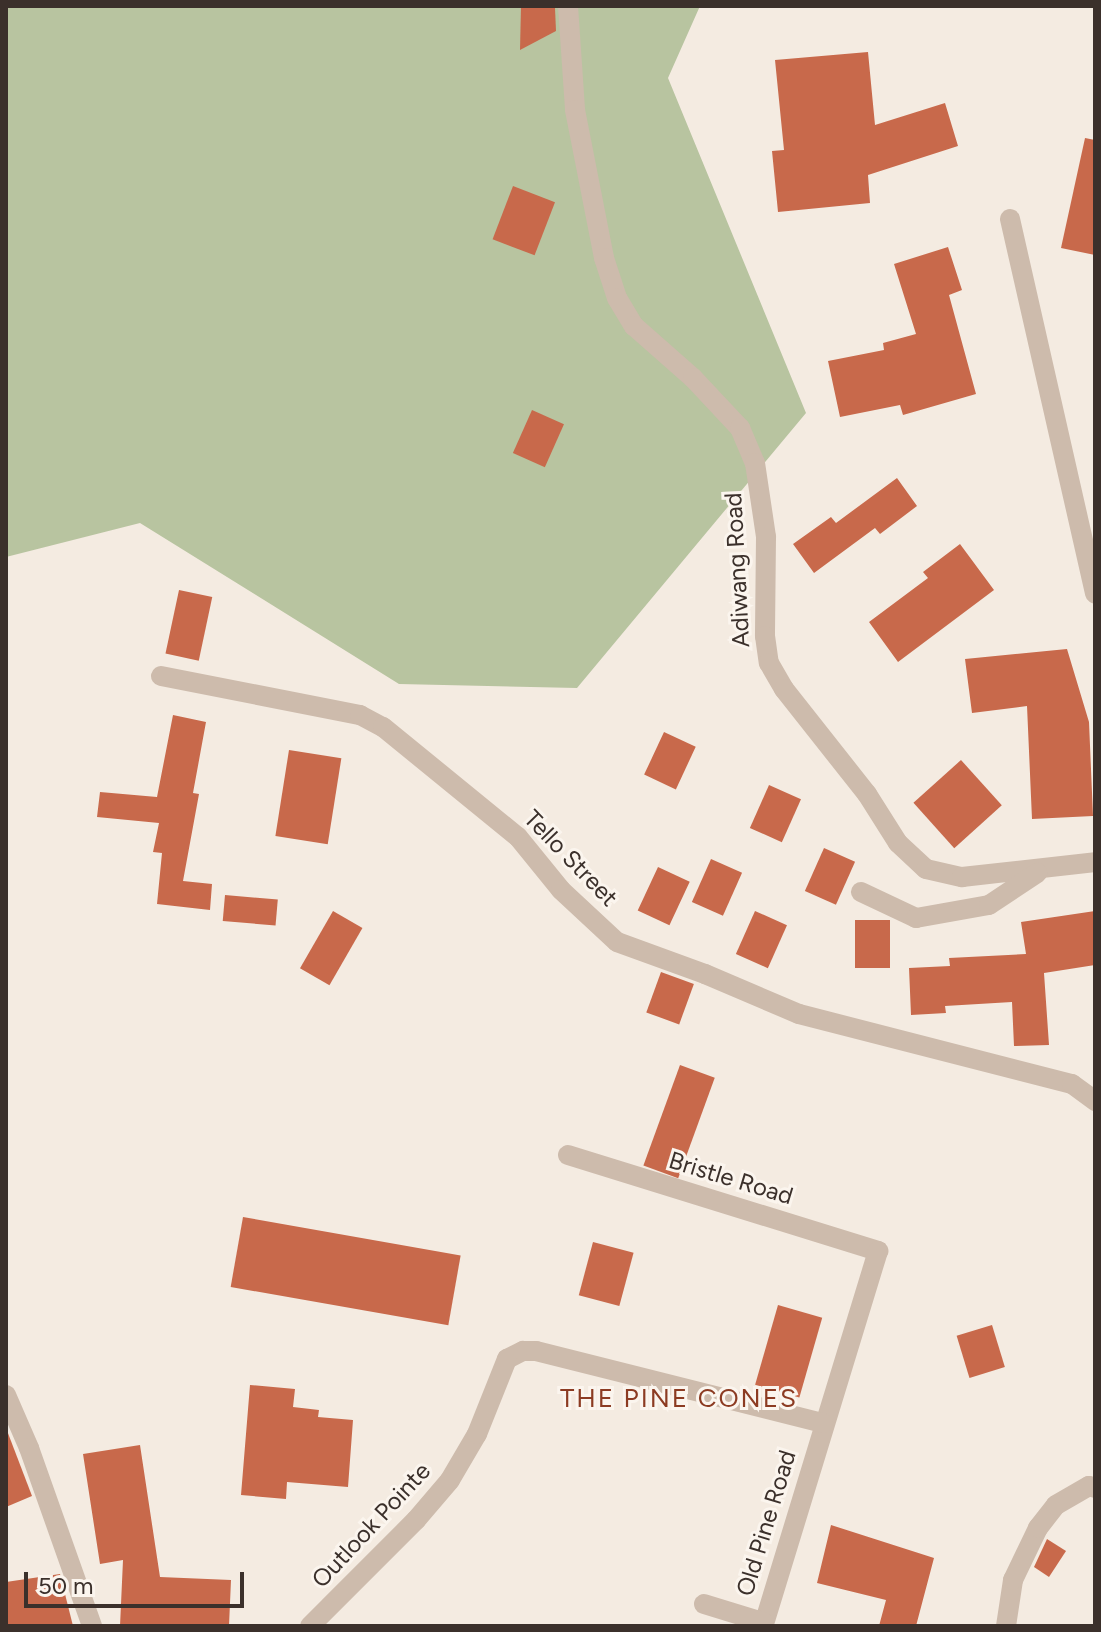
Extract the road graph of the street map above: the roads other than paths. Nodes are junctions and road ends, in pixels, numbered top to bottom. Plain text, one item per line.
1 (568, 6) edge
2 (1010, 219) dead end
3 (1095, 593) edge
4 (161, 676) dead end
5 (1095, 862) edge
6 (1040, 871) junction
7 (861, 892) dead end
8 (1095, 1101) edge
9 (568, 1155) dead end
10 (878, 1251) joint
11 (6, 1395) edge
12 (823, 1423) junction
13 (1093, 1481) edge
14 (704, 1604) dead end
15 (763, 1624) edge
16 (92, 1626) edge
17 (310, 1626) edge
18 (1006, 1626) edge

1 - 6 street, Adiwang Road
2 - 3 street
4 - 8 street, Tello Street
5 - 6 street, Adiwang Road
6 - 7 street
9 - 10 street, Bristle Road
10 - 12 street, Old Pine Road
11 - 16 street
12 - 15 street, Old Pine Road
12 - 17 street, Outlook Pointe
13 - 18 street
14 - 15 street

